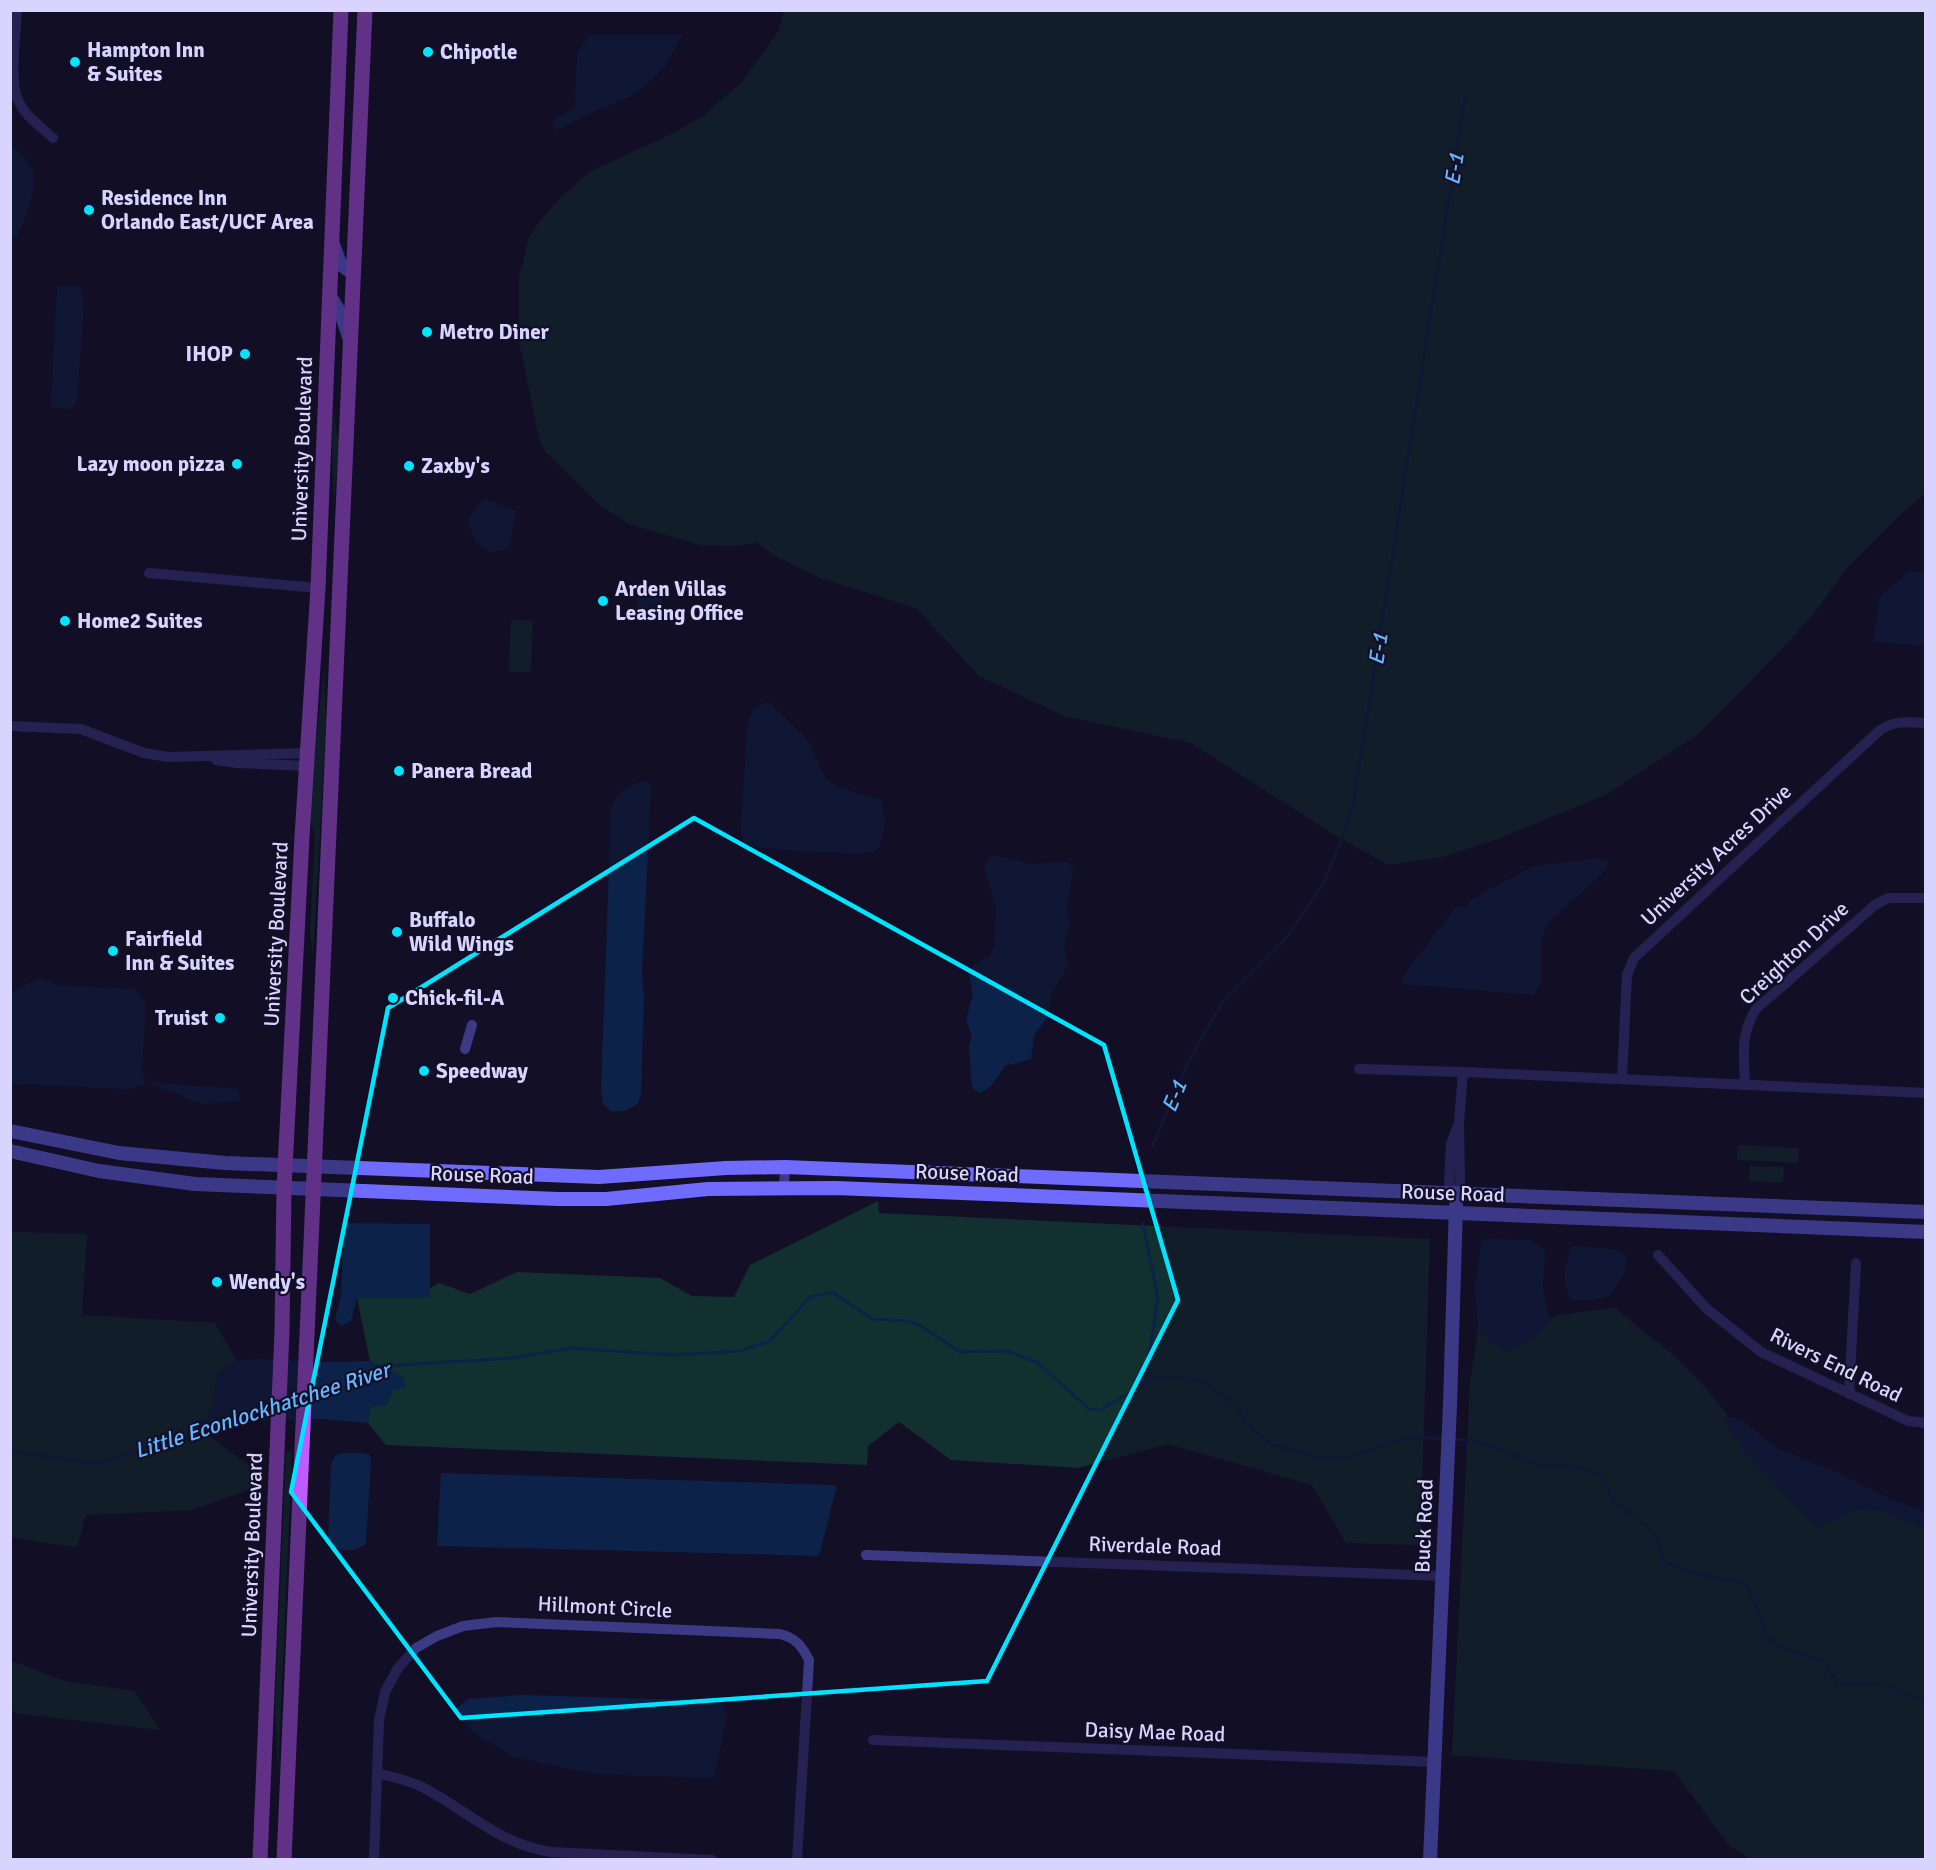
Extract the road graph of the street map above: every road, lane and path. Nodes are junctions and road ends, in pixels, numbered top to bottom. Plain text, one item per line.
1 (17, 10) edge
2 (341, 10) edge
3 (365, 10) edge
4 (53, 138) dead end
5 (332, 242) junction
6 (354, 272) junction
7 (330, 296) junction
8 (351, 345) junction
9 (320, 534) junction
10 (149, 573) dead end
11 (318, 588) junction
12 (341, 593) junction
13 (339, 651) junction
14 (1926, 723) edge
15 (10, 726) edge
16 (307, 760) junction
17 (1926, 898) edge
18 (472, 1025) dead end
19 (465, 1049) dead end
20 (1359, 1069) dead end
21 (1463, 1072) junction
22 (1622, 1079) junction
23 (1745, 1084) junction
24 (1926, 1093) edge
25 (10, 1131) edge
26 (10, 1151) edge
27 (285, 1165) junction
28 (314, 1167) junction
29 (785, 1167) junction
30 (784, 1187) junction
31 (284, 1188) junction
32 (313, 1190) junction
33 (1456, 1194) junction
34 (1926, 1212) edge
35 (1456, 1214) junction
36 (1926, 1232) edge
37 (1658, 1255) dead end
38 (1856, 1263) dead end
39 (1849, 1394) junction
40 (1926, 1423) edge
41 (867, 1555) dead end
42 (1443, 1576) junction
43 (873, 1740) dead end
44 (1435, 1762) junction
45 (377, 1773) junction
46 (262, 1826) junction
47 (260, 1860) edge
48 (270, 1860) edge
49 (285, 1860) edge
50 (374, 1860) edge
51 (712, 1860) edge
52 (797, 1860) edge
53 (1430, 1860) edge

1 - 4 street
2 - 5 main road, University Boulevard
3 - 6 main road
5 - 6 street
5 - 7 main road, University Boulevard
6 - 8 main road
7 - 8 street
7 - 9 main road, University Boulevard
8 - 12 main road
9 - 11 main road, University Boulevard
9 - 12 main road
10 - 11 street
11 - 13 main road
11 - 16 main road, University Boulevard
12 - 13 main road
13 - 28 main road
14 - 22 street, University Acres Drive
15 - 16 street
16 - 27 main road, University Boulevard
17 - 23 street, Creighton Drive
18 - 19 street
20 - 21 street
21 - 22 street
21 - 33 street, Buck Road
22 - 23 street
23 - 24 street
25 - 27 street, Rouse Road
26 - 31 street, Rouse Road
27 - 28 street, Rouse Road
27 - 31 main road, University Boulevard
28 - 29 street, Rouse Road
28 - 32 main road
29 - 30 street
29 - 33 street, Rouse Road
30 - 32 street, Rouse Road
30 - 35 street, Rouse Road
31 - 32 street, Rouse Road
31 - 46 main road, University Boulevard
32 - 49 main road
33 - 34 street, Rouse Road
33 - 35 street, Buck Road
35 - 36 street, Rouse Road
35 - 42 street, Buck Road
37 - 39 street, Rivers End Road
38 - 39 street
39 - 40 street, Rivers End Road
41 - 42 street, Riverdale Road
42 - 44 street, Buck Road
43 - 44 street, Daisy Mae Road
44 - 53 street, Buck Road
45 - 50 street, Hillmont Circle
45 - 51 street
45 - 52 street, Hillmont Circle
46 - 47 main road, University Boulevard
46 - 48 main road

